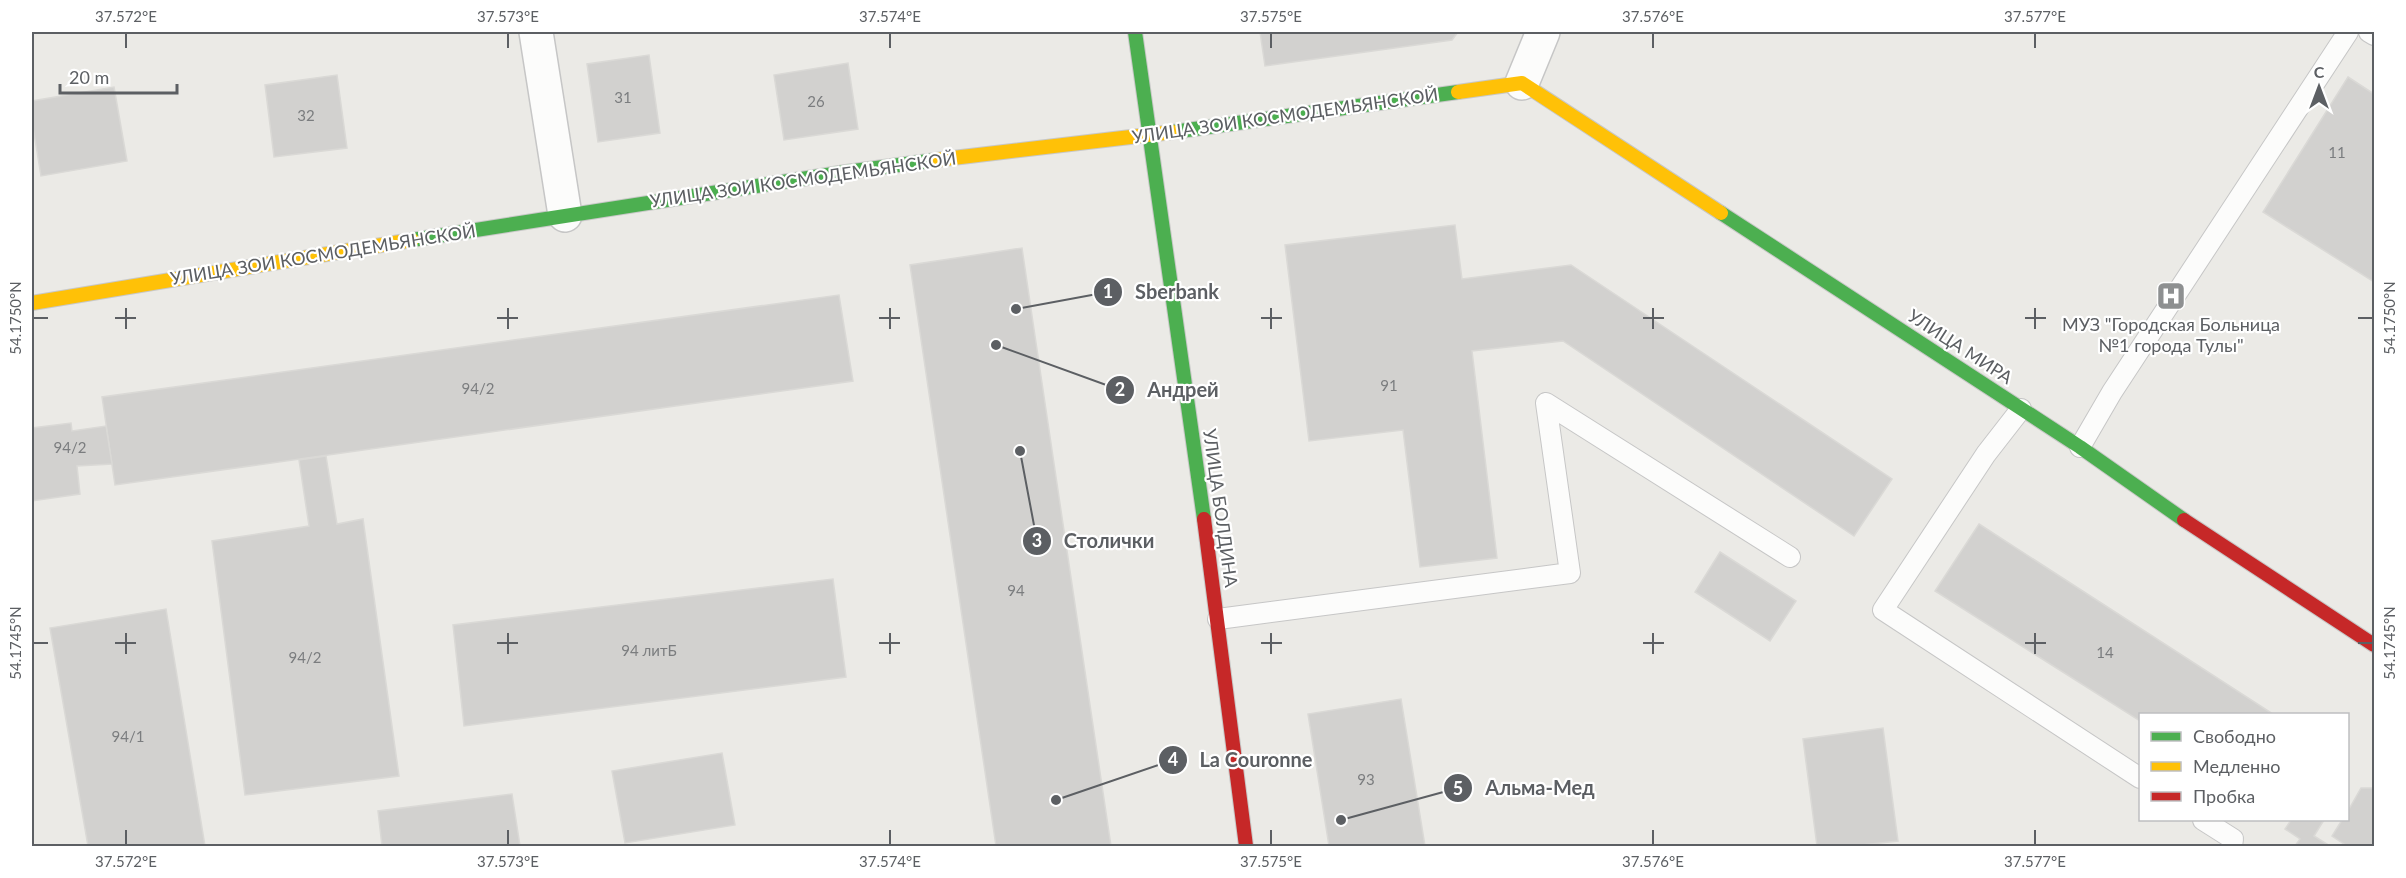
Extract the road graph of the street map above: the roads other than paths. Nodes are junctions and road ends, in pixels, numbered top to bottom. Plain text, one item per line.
1 (536, 32) edge
2 (1135, 32) edge
3 (1543, 32) edge
4 (2348, 32) edge
5 (2368, 32) edge
6 (2374, 35) edge
7 (1522, 83) junction
8 (1151, 135) junction
9 (565, 215) junction
10 (32, 303) edge
11 (2020, 408) junction
12 (2080, 447) junction
13 (1790, 557) dead end
14 (1218, 619) junction
15 (2374, 645) edge
16 (2139, 777) edge
17 (2206, 821) edge
18 (1246, 846) edge
19 (2232, 846) edge

1 - 9 street
2 - 8 street, УЛИЦА БОЛДИНА
3 - 7 street
4 - 12 lane
5 - 6 lane
7 - 8 street, УЛИЦА ЗОИ КОСМОДЕМЬЯНСКОЙ
7 - 11 street, УЛИЦА МИРА
8 - 9 street, УЛИЦА ЗОИ КОСМОДЕМЬЯНСКОЙ
8 - 14 street, УЛИЦА БОЛДИНА
9 - 10 street, УЛИЦА ЗОИ КОСМОДЕМЬЯНСКОЙ
11 - 12 street, УЛИЦА МИРА
11 - 16 lane
12 - 15 street, УЛИЦА МИРА
13 - 14 lane
14 - 18 street, УЛИЦА БОЛДИНА
17 - 19 lane

